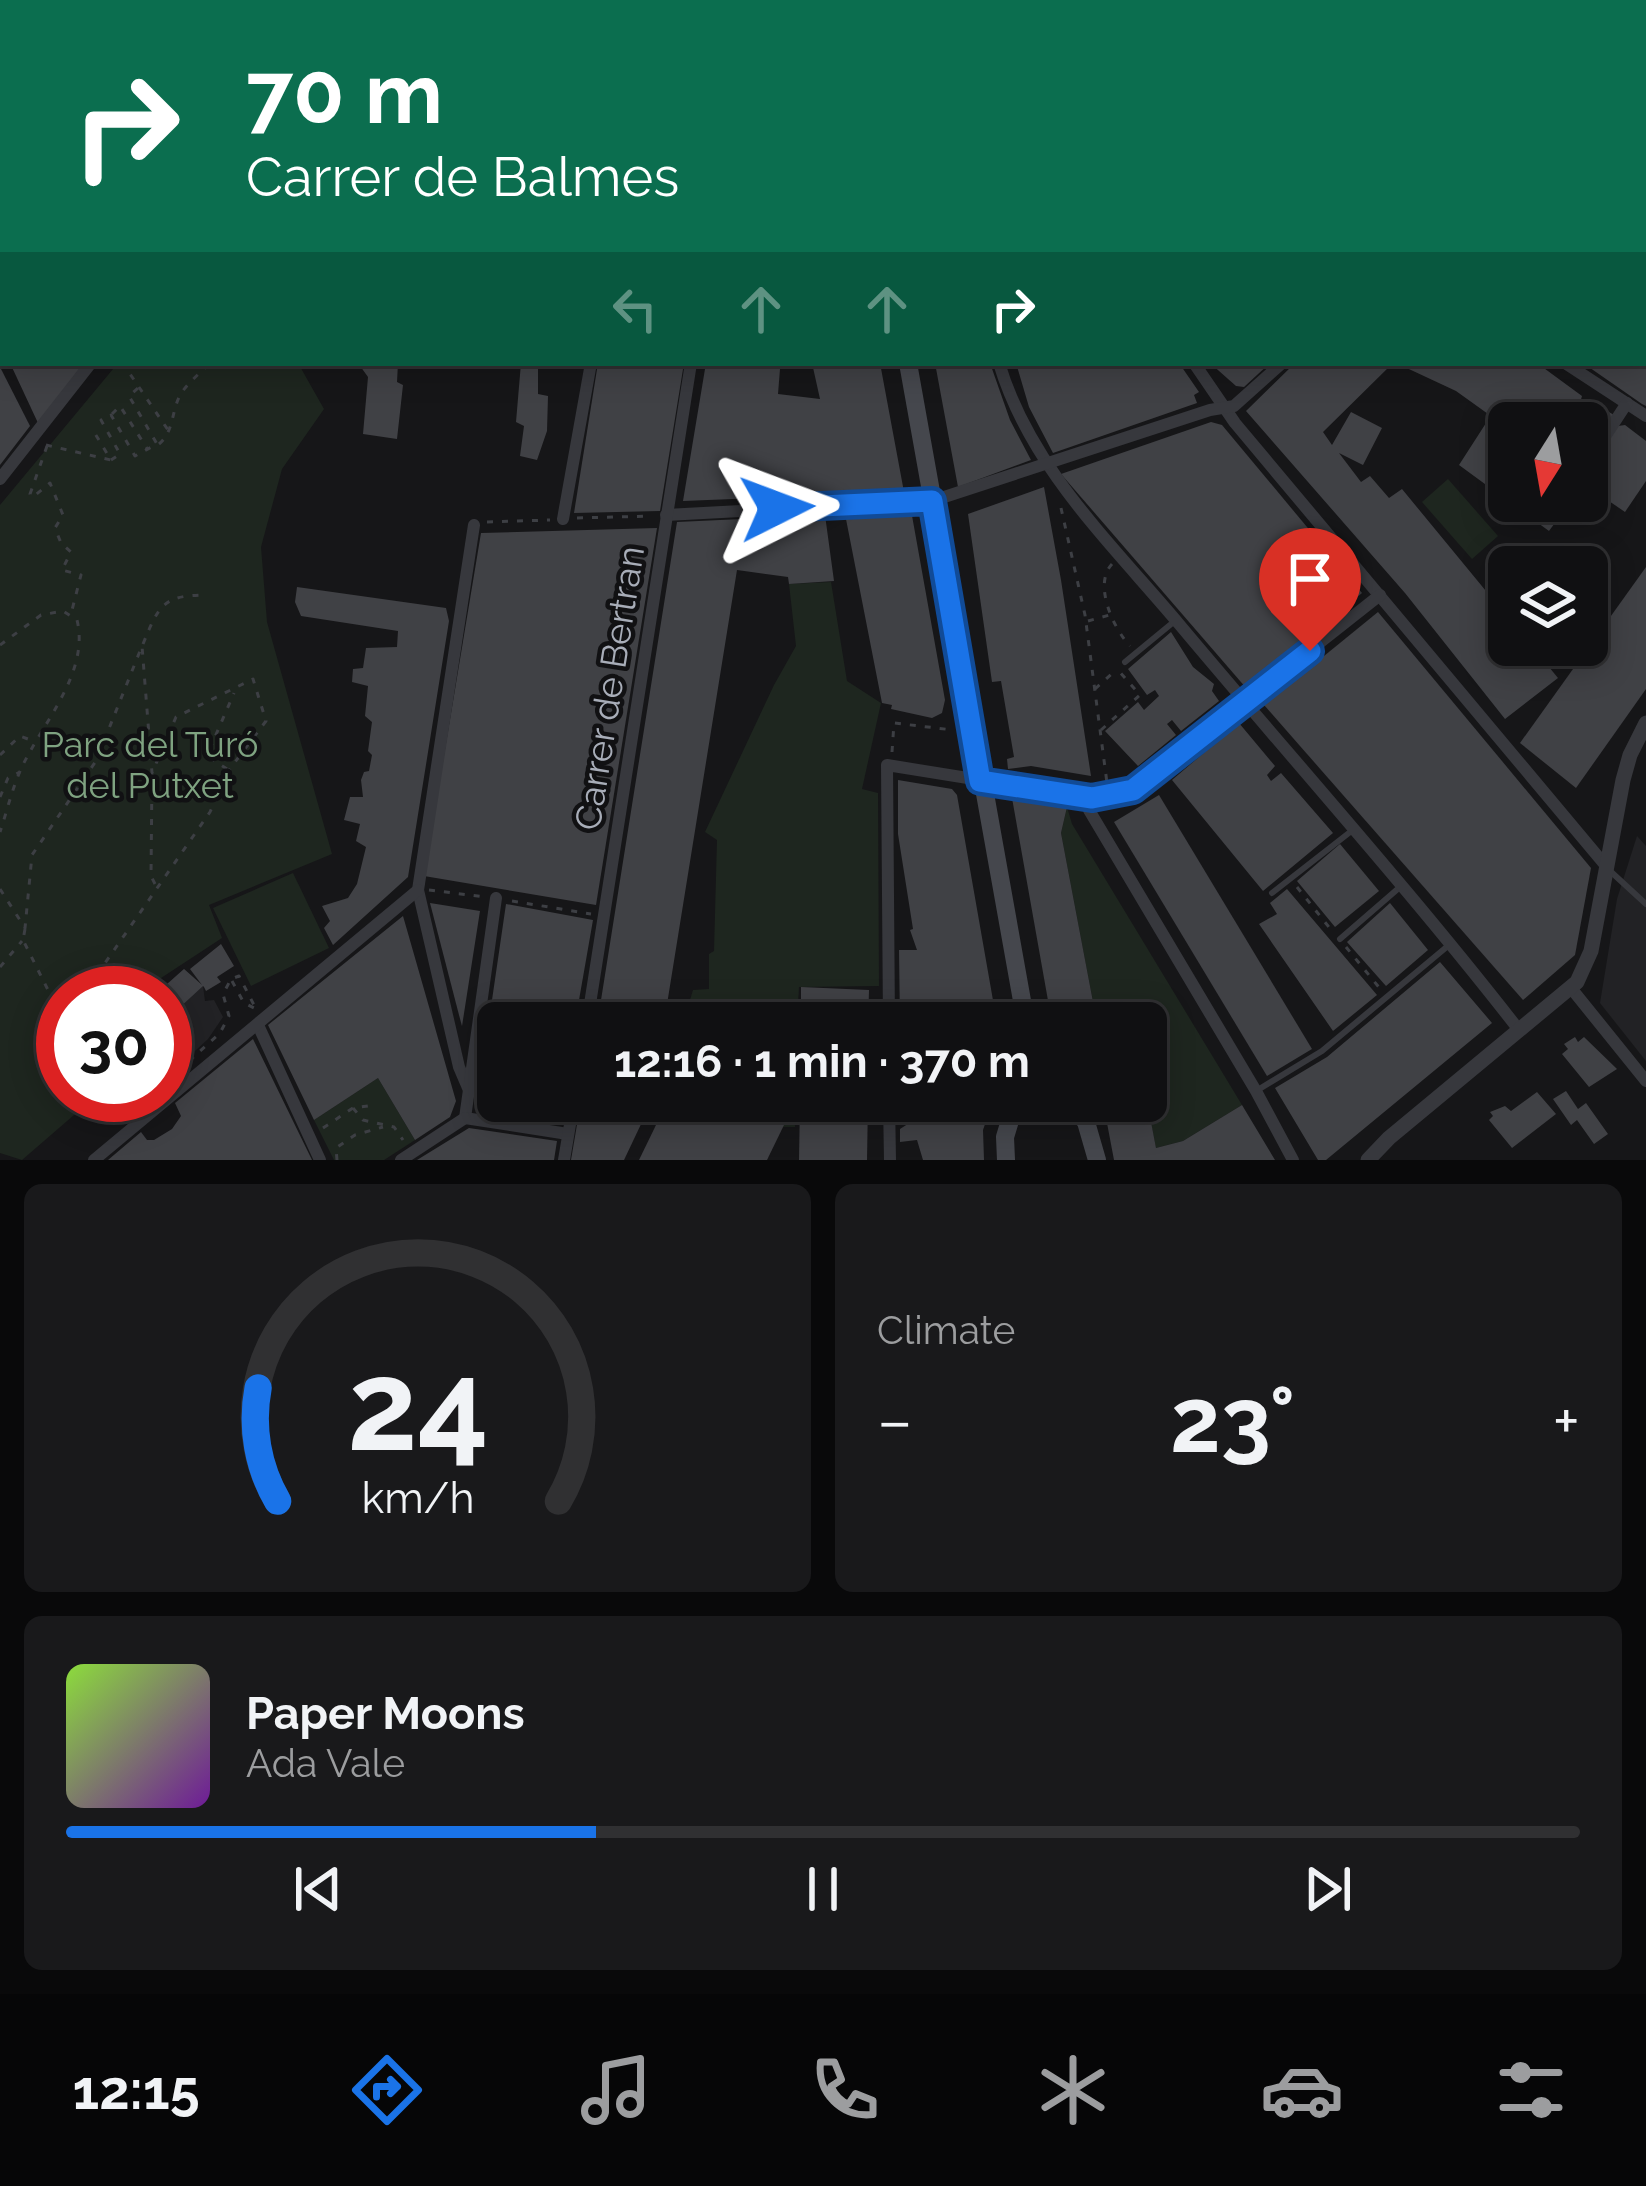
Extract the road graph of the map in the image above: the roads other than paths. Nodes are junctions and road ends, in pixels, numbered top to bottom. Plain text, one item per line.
1 (89, 366) edge
2 (590, 366) edge
3 (691, 366) edge
4 (909, 366) edge
5 (1000, 366) edge
6 (1196, 366) edge
7 (1279, 366) edge
8 (1570, 366) edge
9 (1627, 403) junction
10 (1224, 410) junction
11 (1646, 416) edge
12 (1608, 432) edge
13 (1046, 466) junction
14 (0, 479) edge
15 (932, 501) junction
16 (666, 515) junction
17 (563, 519) dead end
18 (474, 525) dead end
19 (1380, 595) junction
20 (1175, 620) junction
21 (1125, 662) road end
22 (1246, 703) junction
23 (1646, 723) edge
24 (980, 781) junction
25 (1092, 798) junction
26 (1355, 828) junction
27 (1606, 866) junction
28 (1402, 885) junction
29 (423, 890) junction
30 (1272, 893) dead end
31 (496, 898) road end
32 (1646, 904) edge
33 (1340, 939) road end
34 (1451, 943) junction
35 (1571, 988) junction
36 (590, 1002) edge
37 (889, 1002) edge
38 (1022, 1002) edge
39 (257, 1025) junction
40 (1519, 1030) junction
41 (1646, 1081) edge
42 (467, 1088) junction
43 (1256, 1091) junction
44 (465, 1118) junction
45 (570, 1122) edge
46 (890, 1122) edge
47 (1011, 1122) edge
48 (1086, 1122) edge
49 (568, 1134) junction
50 (94, 1160) edge
51 (320, 1160) edge
52 (401, 1160) edge
53 (564, 1160) edge
54 (890, 1160) edge
55 (1006, 1160) edge
56 (1097, 1160) edge
57 (1293, 1160) edge
58 (1368, 1160) edge

1 - 14 street
2 - 17 street
3 - 16 street, Carrer de Bertran
4 - 15 main road
5 - 13 street
6 - 10 street
7 - 10 street
8 - 9 street
9 - 11 street
9 - 12 street
10 - 13 street
10 - 19 street
13 - 15 street
13 - 20 street
15 - 16 street
15 - 24 main road
16 - 36 street, Carrer de Bertran
18 - 29 street
19 - 22 street
19 - 27 street
20 - 21 lane
20 - 22 street
22 - 25 street
22 - 26 street
23 - 27 street
24 - 25 street
24 - 37 street
24 - 38 main road
25 - 43 street
26 - 28 street
26 - 30 lane
27 - 32 lane
27 - 35 street
28 - 33 lane
28 - 34 street
29 - 39 street
29 - 42 street
31 - 42 street
34 - 40 street
34 - 43 lane
35 - 40 street
35 - 41 street
39 - 50 street
39 - 51 street
40 - 58 street
42 - 44 street
43 - 57 street
44 - 49 street
44 - 52 street
45 - 49 street
46 - 54 street
47 - 55 main road
48 - 56 main road
49 - 53 street

